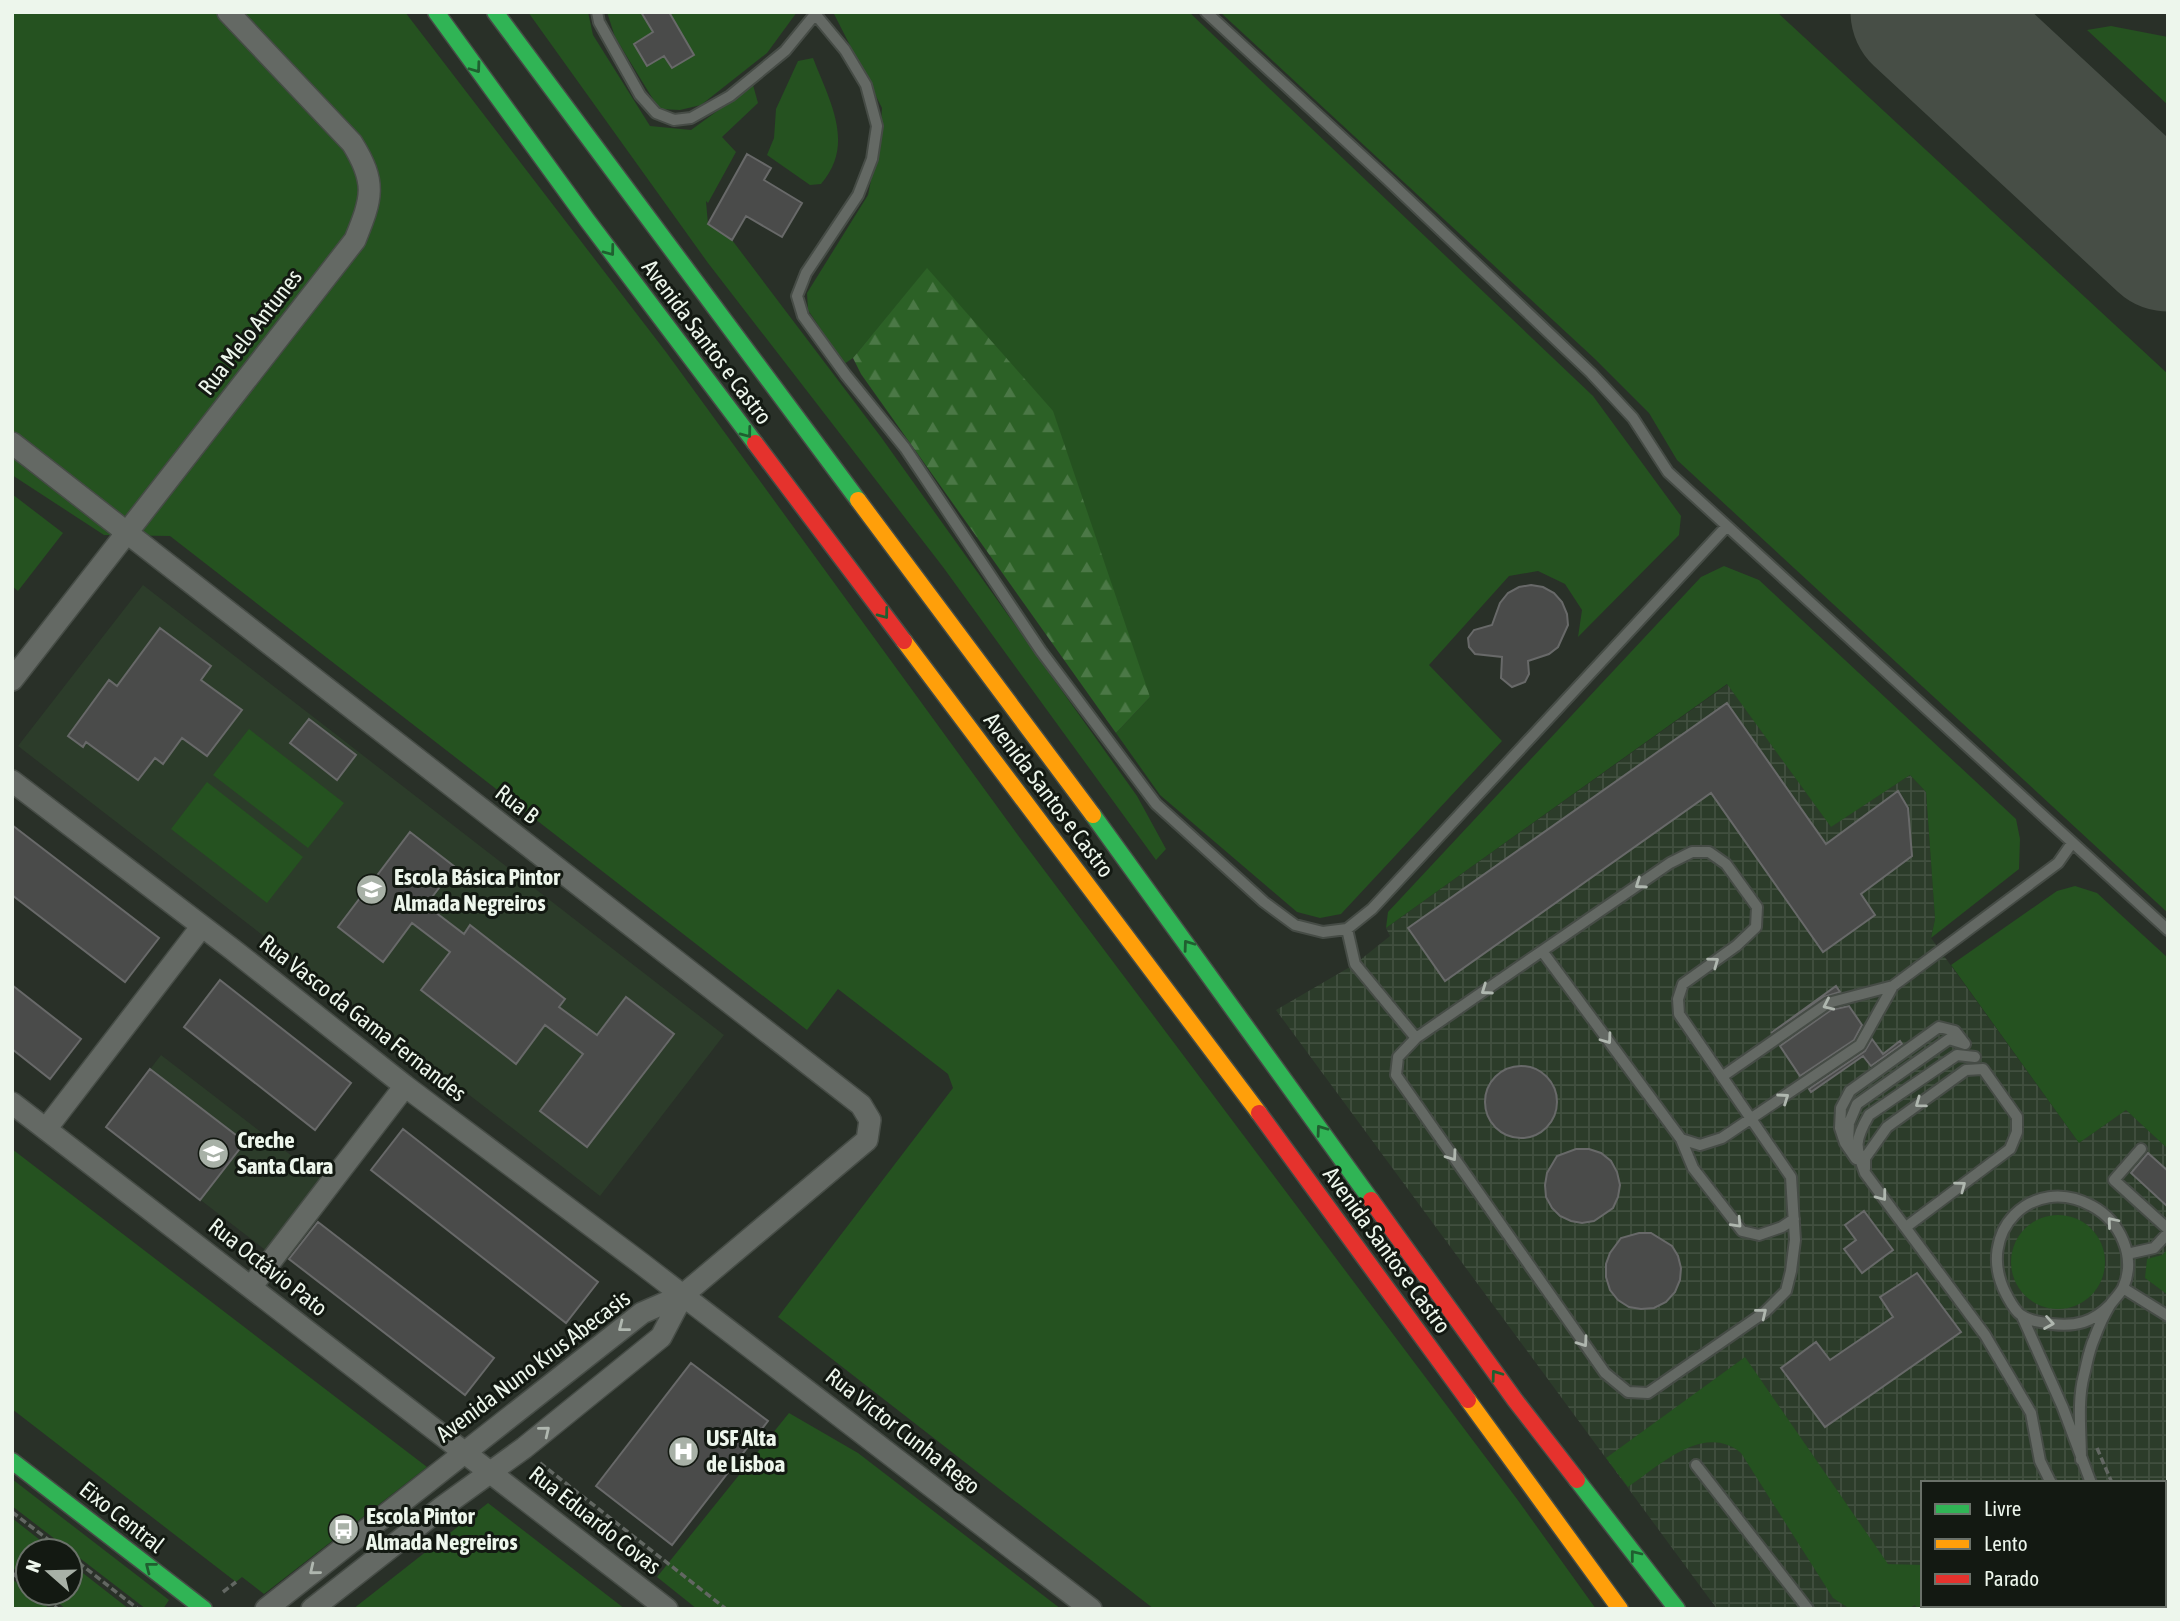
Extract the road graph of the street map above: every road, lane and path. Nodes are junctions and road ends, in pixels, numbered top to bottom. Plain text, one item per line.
1 (228, 12) edge
2 (436, 12) edge
3 (495, 12) edge
4 (597, 12) edge
5 (1206, 12) edge
6 (817, 14) edge
7 (12, 443) edge
8 (1727, 526) junction
9 (127, 533) junction
10 (12, 680) edge
11 (12, 781) edge
12 (2073, 844) junction
13 (202, 926) junction
14 (1347, 929) junction
15 (2168, 930) edge
16 (1542, 951) junction
17 (1893, 986) junction
18 (1416, 1038) junction
19 (1975, 1057) junction
20 (1983, 1069) junction
21 (1723, 1076) junction
22 (405, 1086) junction
23 (12, 1103) edge
24 (1753, 1119) junction
25 (46, 1129) junction
26 (1681, 1139) junction
27 (2141, 1149) dead end
28 (1865, 1173) junction
29 (1794, 1219) junction
30 (1906, 1227) junction
31 (2168, 1231) edge
32 (2127, 1254) junction
33 (251, 1287) junction
34 (2123, 1288) junction
35 (683, 1295) junction
36 (2110, 1305) junction
37 (2022, 1316) junction
38 (2168, 1317) edge
39 (2095, 1443) dead end
40 (524, 1448) junction
41 (464, 1452) junction
42 (2081, 1460) junction
43 (12, 1461) edge
44 (1696, 1465) dead end
45 (491, 1473) junction
46 (2050, 1481) edge
47 (2090, 1481) edge
48 (2111, 1481) edge
49 (12, 1512) edge
50 (45, 1537) edge
51 (84, 1567) edge
52 (138, 1609) edge
53 (204, 1609) edge
54 (266, 1609) edge
55 (312, 1609) edge
56 (667, 1609) edge
57 (726, 1609) edge
58 (1091, 1609) edge
59 (1620, 1609) edge
60 (1677, 1609) edge
61 (1808, 1609) edge

1 - 9 street, Rua Melo Antunes
2 -> 59 main road, Avenida Santos e Castro
60 -> 3 main road, Avenida Santos e Castro
4 - 6 lane
5 - 8 lane
6 - 14 lane
7 - 9 street, Rua B
8 - 12 lane
8 - 14 lane
9 - 10 street, Rua Melo Antunes
9 - 35 street, Rua B
11 - 13 street, Rua Vasco da Gama Fernandes
12 - 15 lane
12 - 17 lane
13 - 22 street, Rua Vasco da Gama Fernandes
13 - 25 street
14 - 18 lane
16 -> 18 lane
21 -> 16 lane
16 -> 26 lane
17 -> 21 lane
24 -> 17 lane
18 -> 29 lane
19 - 20 lane
19 - 28 lane
19 - 28 lane
20 -> 28 lane
30 -> 20 lane
21 - 24 lane
22 - 33 street
22 - 35 street, Rua Vasco da Gama Fernandes
23 - 25 street, Rua Octávio Pato
24 - 26 lane
24 - 29 lane
25 - 33 street, Rua Octávio Pato
26 -> 29 lane
27 - 31 lane
28 -> 30 lane
30 - 46 lane
31 - 32 lane
32 - 34 lane
32 -> 37 lane
33 - 41 street, Rua Octávio Pato
34 - 36 lane
34 - 38 lane
40 -> 35 street
35 -> 41 street, Avenida Nuno Krus Abecasis
35 - 58 street, Rua Victor Cunha Rego
37 -> 36 lane
36 - 42 lane
37 - 42 lane
39 - 48 path
40 - 45 street
40 - 57 path
41 - 45 street, Rua Octávio Pato
41 -> 54 street, Avenida Nuno Krus Abecasis
42 - 47 lane
53 -> 43 main road, Eixo Central
44 - 61 lane
45 - 55 street
45 - 56 street, Rua Eduardo Covas
49 - 50 path
51 - 52 path

